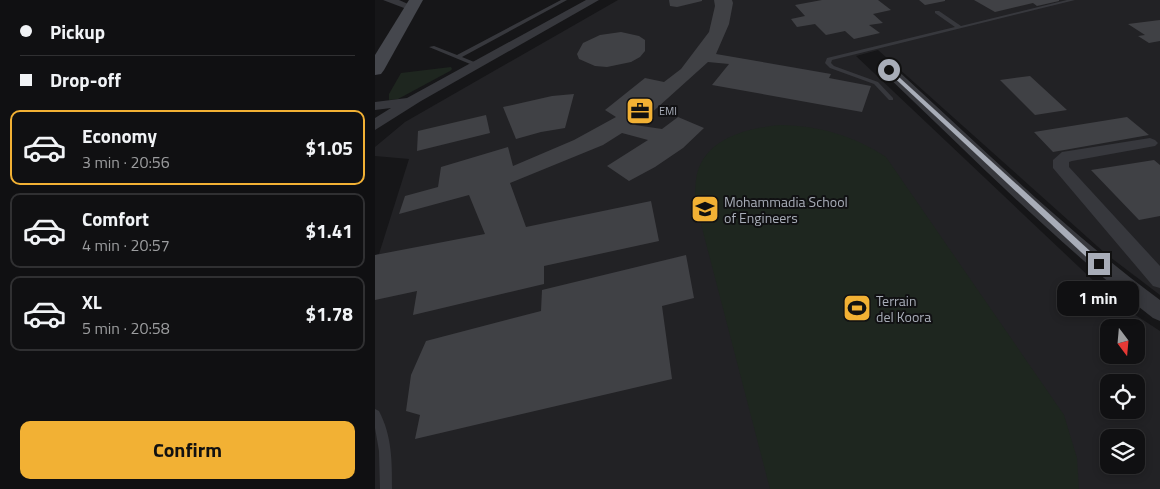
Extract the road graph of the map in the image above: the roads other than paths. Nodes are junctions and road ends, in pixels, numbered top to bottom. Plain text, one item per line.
1 (388, 0) edge
2 (565, 0) edge
3 (594, 0) edge
4 (1073, 0) edge
5 (414, 4) edge
6 (937, 12) dead end
7 (959, 27) junction
8 (433, 48) dead end
9 (457, 57) junction
10 (477, 65) junction
11 (375, 70) edge
12 (889, 70) dead end
13 (416, 98) junction
14 (891, 99) dead end
15 (375, 106) edge
16 (375, 125) edge
17 (1150, 143) dead end
18 (1160, 280) edge
19 (1160, 312) edge
20 (375, 415) edge
21 (386, 489) edge

1 - 5 street
2 - 9 lane
3 - 10 street
4 - 7 lane
5 - 11 main road
6 - 7 lane
7 - 14 lane
8 - 9 lane
9 - 10 lane
10 - 13 street
12 - 19 street
13 - 15 street
13 - 16 street
17 - 18 street
20 - 21 lane

